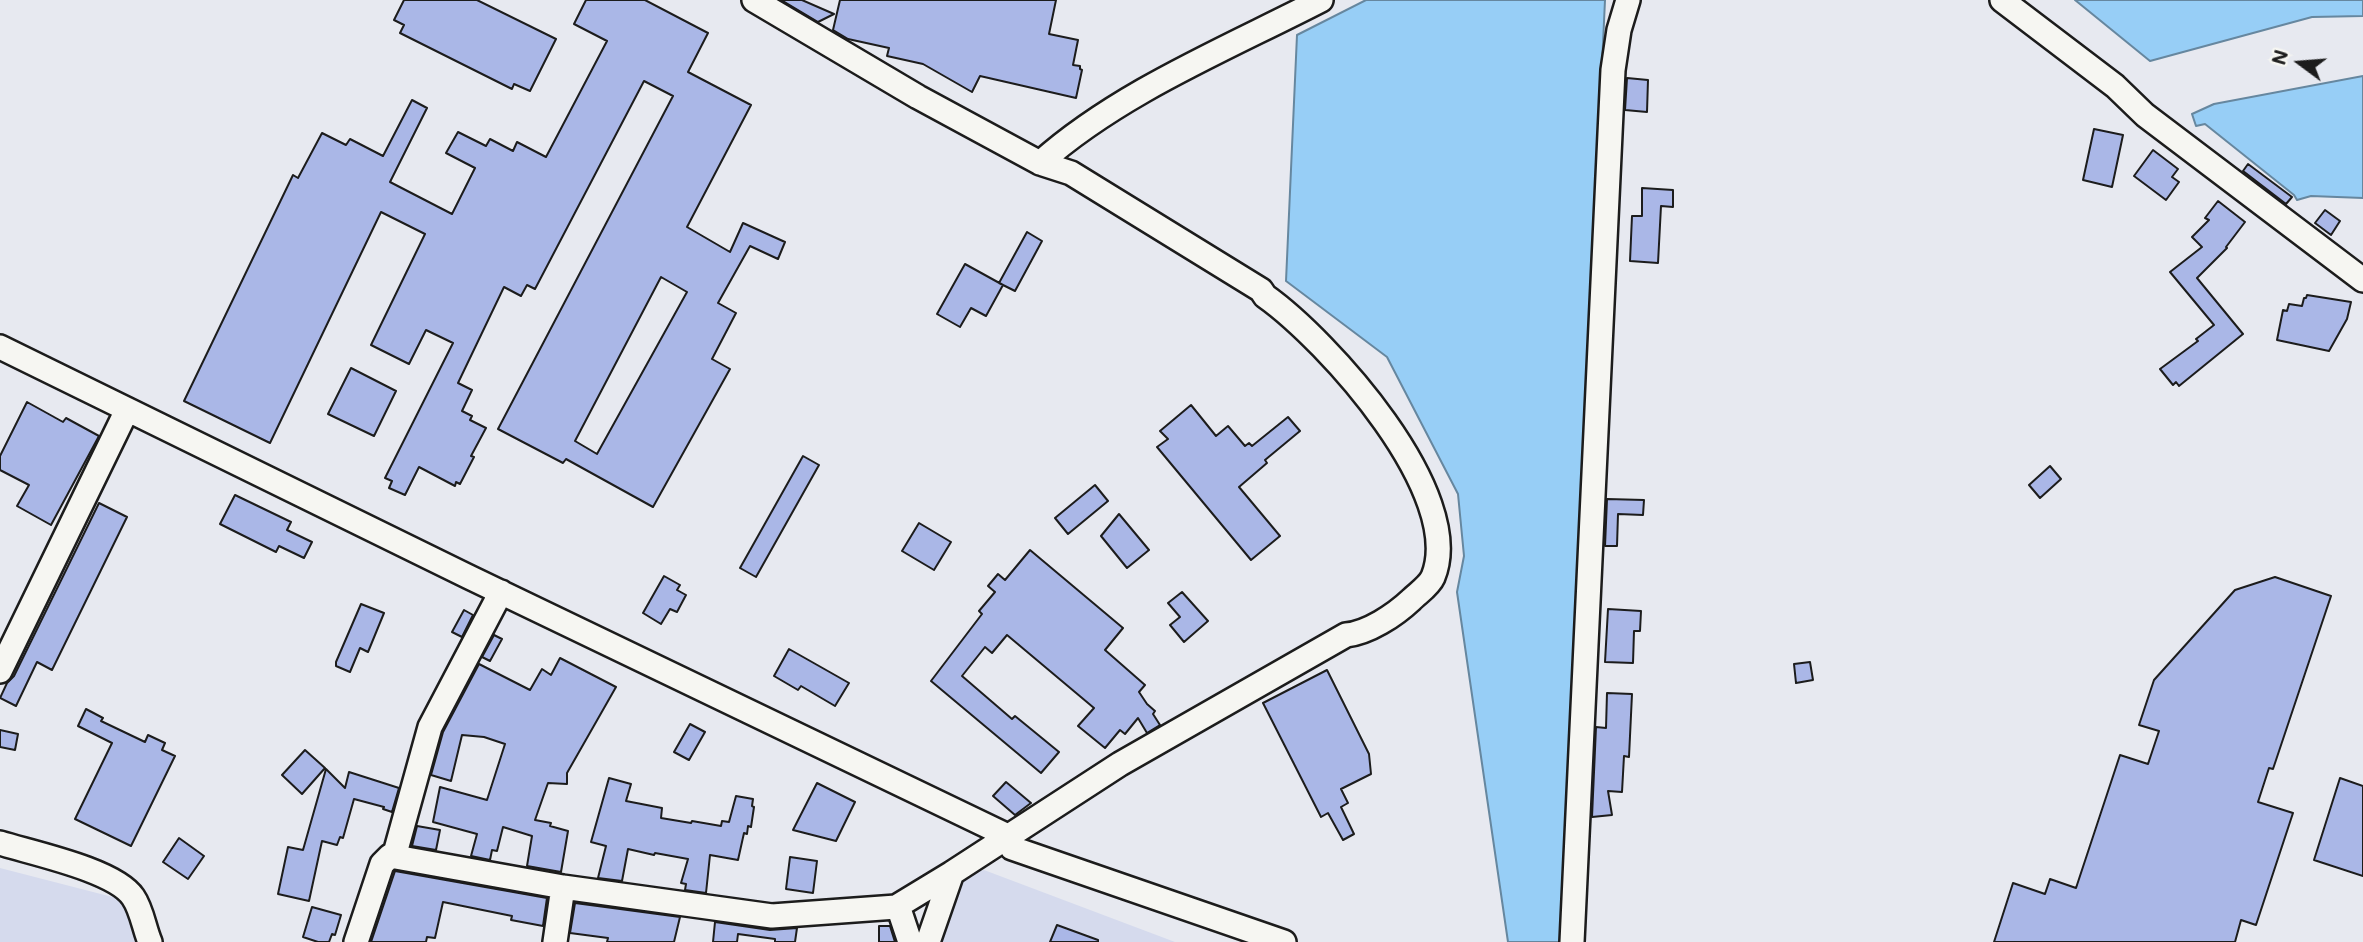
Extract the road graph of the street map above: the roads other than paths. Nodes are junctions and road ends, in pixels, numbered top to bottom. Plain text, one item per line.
1 (754, 0) edge
2 (1321, 0) edge
3 (1628, 0) edge
4 (2003, 0) edge
5 (1040, 163) junction
6 (2363, 280) edge
7 (0, 347) edge
8 (127, 410) junction
9 (501, 592) junction
10 (0, 671) edge
11 (1010, 836) junction
12 (0, 843) edge
13 (394, 857) junction
14 (951, 873) junction
15 (562, 887) junction
16 (898, 906) junction
17 (150, 942) edge
18 (356, 942) edge
19 (555, 942) edge
20 (910, 942) edge
21 (928, 942) edge
22 (1284, 942) edge
23 (1572, 942) edge

1 - 5 street
2 - 5 street
3 - 23 street
4 - 6 street
5 - 11 street
7 - 8 street
8 - 9 street
8 - 10 street
9 - 11 street
9 - 13 street
11 - 14 street
11 - 22 street
12 - 17 street
13 - 15 street
13 - 18 street
14 - 16 street
14 - 21 street
15 - 16 street
15 - 19 street
16 - 20 street

